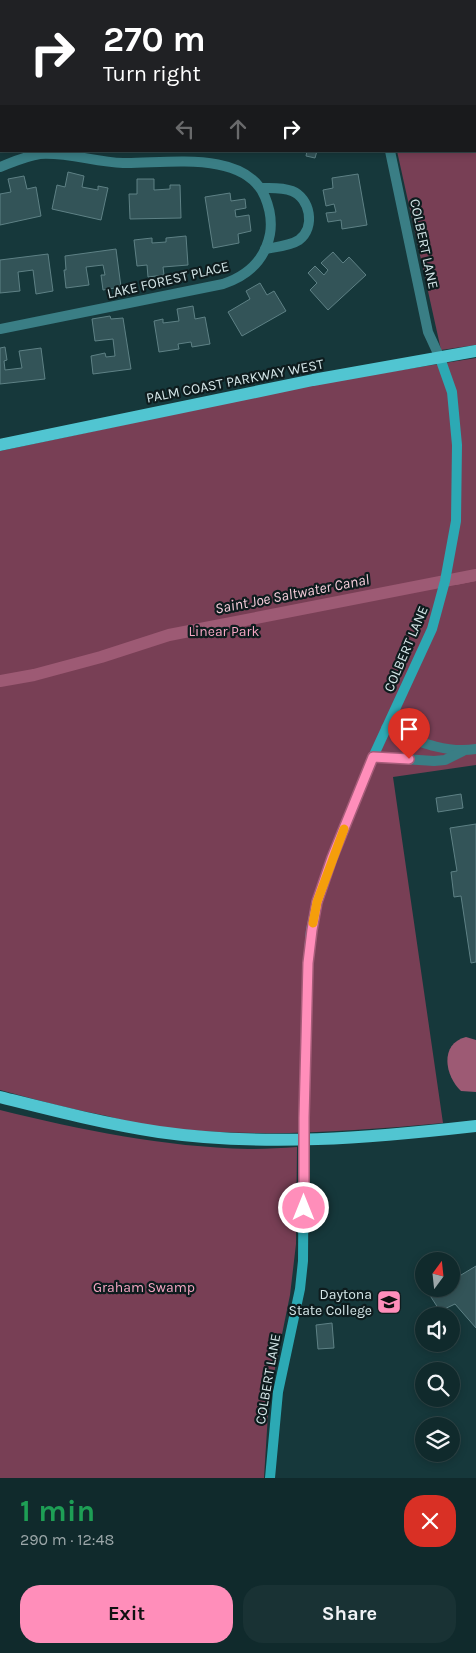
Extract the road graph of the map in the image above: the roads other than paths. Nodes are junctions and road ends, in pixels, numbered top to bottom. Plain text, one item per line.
1 (390, 152) edge
2 (0, 167) edge
3 (261, 188) junction
4 (265, 249) junction
5 (0, 329) edge
6 (476, 351) edge
7 (440, 358) junction
8 (0, 444) edge
9 (386, 728) junction
10 (476, 749) edge
11 (464, 750) junction
12 (373, 757) junction
13 (0, 1097) edge
14 (476, 1126) edge
15 (304, 1140) junction
16 (270, 1478) edge

1 - 7 street, COLBERT LANE
2 - 3 street
3 - 4 street, LAKE FOREST PLACE
3 - 4 street
4 - 5 street, LAKE FOREST PLACE
6 - 7 main road, PALM COAST PARKWAY WEST
7 - 8 main road, PALM COAST PARKWAY WEST
7 - 9 street, COLBERT LANE
9 - 11 street
9 - 12 street, COLBERT LANE
10 - 11 street
11 - 12 street
12 - 15 street, COLBERT LANE
13 - 15 main road
14 - 15 main road
15 - 16 street, COLBERT LANE

